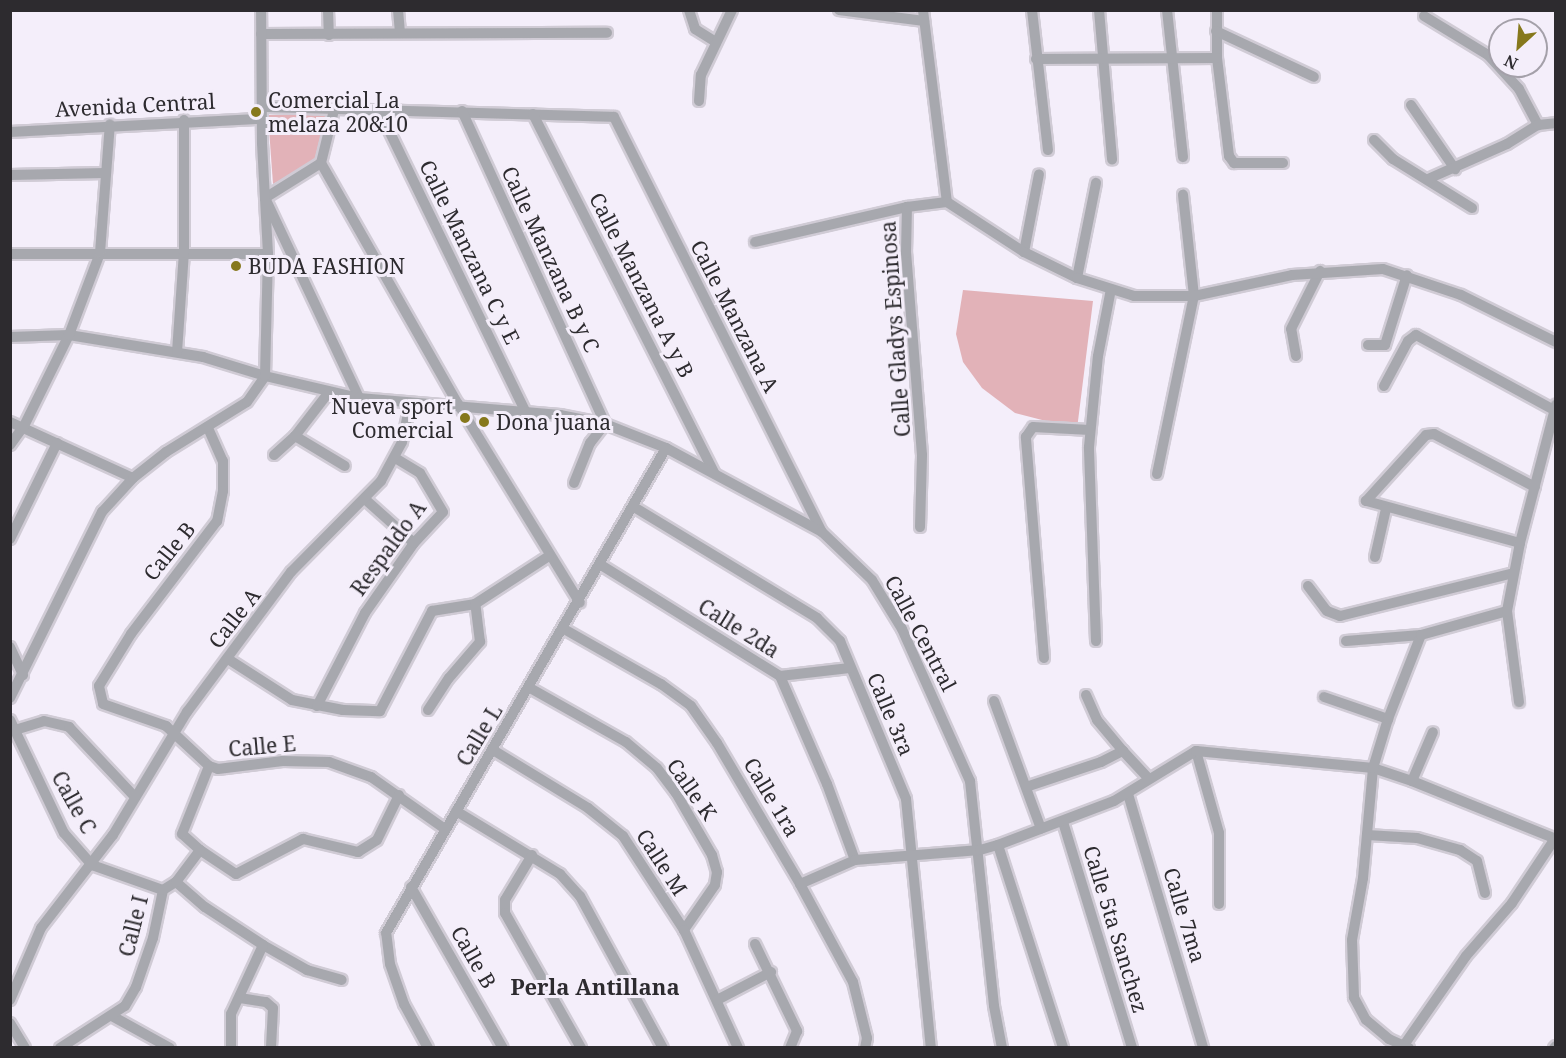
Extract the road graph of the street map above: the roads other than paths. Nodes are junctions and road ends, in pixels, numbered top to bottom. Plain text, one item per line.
1 (261, 10) edge
2 (328, 10) edge
3 (398, 10) edge
4 (689, 10) edge
5 (732, 10) edge
6 (839, 10) edge
7 (1032, 10) edge
8 (1099, 10) edge
9 (1167, 10) edge
10 (1217, 10) edge
11 (924, 16) edge
12 (1424, 16) dead end
13 (1216, 32) junction
14 (400, 33) junction
15 (607, 33) dead end
16 (261, 34) junction
17 (329, 35) junction
18 (716, 42) junction
19 (1036, 58) junction
20 (1103, 58) junction
21 (1171, 58) junction
22 (1217, 58) junction
23 (1314, 77) dead end
24 (699, 101) dead end
25 (1411, 105) dead end
26 (262, 107) junction
27 (334, 110) junction
28 (379, 110) junction
29 (462, 111) junction
30 (533, 114) junction
31 (262, 118) junction
32 (184, 120) junction
33 (1556, 123) edge
34 (111, 124) junction
35 (1538, 125) junction
36 (10, 132) edge
37 (1374, 140) dead end
38 (1048, 150) dead end
39 (1183, 157) dead end
40 (1112, 159) dead end
41 (1283, 163) dead end
42 (321, 164) junction
43 (1455, 169) junction
44 (105, 173) junction
45 (1039, 174) dead end
46 (10, 175) edge
47 (1428, 179) junction
48 (1096, 183) dead end
49 (1183, 195) dead end
50 (265, 198) junction
51 (947, 202) junction
52 (907, 207) junction
53 (1472, 208) dead end
54 (755, 242) dead end
55 (1024, 252) junction
56 (100, 253) junction
57 (184, 253) junction
58 (10, 254) edge
59 (268, 254) junction
60 (1320, 271) junction
61 (1407, 275) junction
62 (1077, 278) junction
63 (1111, 289) junction
64 (1194, 296) junction
65 (69, 335) junction
66 (10, 337) edge
67 (1556, 342) edge
68 (1368, 345) dead end
69 (177, 352) junction
70 (1296, 356) dead end
71 (265, 376) junction
72 (1384, 386) dead end
73 (329, 392) junction
74 (359, 398) junction
75 (410, 403) junction
76 (458, 404) junction
77 (1555, 407) edge
78 (525, 411) junction
79 (10, 422) edge
80 (605, 424) junction
81 (24, 426) junction
82 (208, 429) junction
83 (1090, 430) junction
84 (296, 436) junction
85 (57, 443) junction
86 (10, 445) edge
87 (666, 448) junction
88 (274, 455) dead end
89 (395, 458) junction
90 (345, 466) dead end
91 (715, 474) junction
92 (1157, 474) dead end
93 (133, 478) junction
94 (574, 483) dead end
95 (1535, 487) junction
96 (366, 500) junction
97 (634, 507) junction
98 (1386, 509) junction
99 (920, 527) dead end
100 (822, 532) junction
101 (10, 539) edge
102 (414, 543) junction
103 (1520, 543) junction
104 (549, 556) junction
105 (1375, 557) dead end
106 (601, 565) junction
107 (1514, 573) junction
108 (1308, 586) dead end
109 (580, 603) junction
110 (476, 604) junction
111 (1507, 611) junction
112 (564, 629) junction
113 (1421, 635) junction
114 (1096, 641) dead end
115 (1346, 641) dead end
116 (10, 647) edge
117 (1044, 658) dead end
118 (228, 659) junction
119 (850, 668) junction
120 (23, 675) junction
121 (780, 676) junction
122 (99, 686) joint
123 (530, 688) junction
124 (1086, 695) dead end
125 (1324, 697) dead end
126 (10, 698) edge
127 (994, 701) dead end
128 (1519, 702) dead end
129 (317, 706) junction
130 (428, 710) dead end
131 (1388, 719) junction
132 (13, 725) edge
133 (174, 731) junction
134 (1433, 732) dead end
135 (493, 750) junction
136 (1123, 750) junction
137 (1196, 751) junction
138 (209, 766) junction
139 (1373, 768) junction
140 (1148, 778) junction
141 (1412, 781) junction
142 (1026, 787) junction
143 (1128, 794) junction
144 (399, 795) junction
145 (135, 797) junction
146 (456, 811) junction
147 (1063, 822) junction
148 (445, 829) junction
149 (1041, 829) junction
150 (1367, 835) junction
151 (1555, 839) edge
152 (998, 845) junction
153 (200, 850) junction
154 (980, 850) junction
155 (531, 855) junction
156 (913, 857) junction
157 (855, 860) junction
158 (92, 865) junction
159 (176, 882) junction
160 (800, 884) junction
161 (411, 887) junction
162 (163, 890) junction
163 (1485, 893) dead end
164 (1220, 904) dead end
165 (684, 930) junction
166 (755, 944) dead end
167 (263, 945) junction
168 (771, 972) junction
169 (342, 980) dead end
170 (240, 998) junction
171 (10, 1000) edge
172 (717, 1000) junction
173 (112, 1016) junction
174 (10, 1023) edge
175 (1389, 1039) junction
176 (793, 1044) edge
177 (1406, 1046) edge
178 (25, 1047) edge
179 (60, 1047) edge
180 (170, 1047) edge
181 (231, 1047) edge
182 (271, 1047) edge
183 (428, 1047) edge
184 (503, 1047) edge
185 (581, 1047) edge
186 (663, 1047) edge
187 (738, 1047) edge
188 (865, 1047) edge
189 (931, 1047) edge
190 (1002, 1047) edge
191 (1063, 1047) edge
192 (1132, 1047) edge
193 (1203, 1047) edge
194 (1381, 1047) edge

1 - 16 street
2 - 17 street
3 - 14 street
4 - 18 street
5 - 18 street
6 - 11 street
7 - 19 street
8 - 20 street
9 - 21 street
10 - 13 street
11 - 51 street
12 - 35 street
13 - 22 street
13 - 23 street
14 - 15 street
14 - 17 street
16 - 17 street
16 - 26 street
18 - 24 street
19 - 20 street
19 - 38 street
20 - 21 street
20 - 40 street
21 - 22 street
21 - 39 street
22 - 41 street
25 - 43 street
26 - 27 street
26 - 31 street
27 - 28 street
27 - 42 street
28 - 29 street
28 - 78 street, Calle Manzana C y E
29 - 30 street
29 - 80 street, Calle Manzana B y C
30 - 91 street, Calle Manzana A y B
30 - 100 street, Calle Manzana A
31 - 32 street, Avenida Central
31 - 50 street
32 - 34 street, Avenida Central
32 - 57 street
33 - 35 street
34 - 36 street, Avenida Central
34 - 44 street
35 - 43 street
37 - 47 street
42 - 50 street
42 - 76 street
43 - 47 street
44 - 46 street
44 - 56 street
45 - 55 street
47 - 53 street
48 - 62 street
49 - 64 street
50 - 59 street
50 - 74 street
51 - 52 street, Calle Gladys Espinosa
51 - 55 street
52 - 54 street
52 - 99 street, Calle Gladys Espinosa
55 - 62 street
56 - 57 street
56 - 58 street
56 - 65 street
57 - 59 street
57 - 69 street
59 - 71 street
60 - 61 street
60 - 64 street
60 - 70 street
61 - 67 street
61 - 68 street
62 - 63 street
63 - 64 street
63 - 83 street
64 - 92 street
65 - 66 street, Calle Central
65 - 69 street, Calle Central
65 - 81 street
69 - 71 street, Calle Central
71 - 73 street, Calle Central
71 - 82 street
72 - 77 street
73 - 74 street, Calle Central
73 - 84 street
74 - 75 street, Calle Central
75 - 76 street, Calle Central
75 - 89 street, Calle A
76 - 78 street, Calle Central
76 - 104 street
77 - 95 street
78 - 80 street, Calle Central
79 - 81 street
80 - 87 street, Calle Central
80 - 94 street
81 - 85 street
81 - 86 street
82 - 93 street
82 - 122 street, Calle B
83 - 114 street
83 - 117 street
84 - 88 street
84 - 90 street
85 - 93 street
85 - 101 street
87 - 91 street, Calle Central
87 - 97 street, Calle L
89 - 96 street, Calle A
89 - 102 street, Respaldo A
91 - 100 street, Calle Central
93 - 120 street
95 - 98 street
95 - 103 street
96 - 102 street
96 - 118 street, Calle A
97 - 106 street, Calle L
97 - 119 street, Calle 3ra
98 - 103 street
98 - 105 street
100 - 154 street, Calle Central
102 - 129 street, Respaldo A
103 - 107 street
104 - 109 street
104 - 110 street
106 - 109 street, Calle L
106 - 121 street, Calle 2da
107 - 108 street
107 - 111 street
109 - 112 street, Calle L
110 - 129 street
110 - 130 street
111 - 113 street
111 - 128 street
112 - 123 street, Calle L
112 - 160 street, Calle 1ra
113 - 115 street
113 - 131 street
116 - 120 street
118 - 129 street
118 - 133 street, Calle A
119 - 121 street
119 - 156 street, Calle 3ra
120 - 126 street
121 - 157 street, Calle 2da
122 - 133 street, Calle E
123 - 135 street, Calle L
123 - 165 street, Calle K
124 - 136 street
125 - 131 street
127 - 142 street
131 - 139 street
132 - 145 street
132 - 158 street, Calle C
133 - 138 street, Calle E
133 - 145 street, Calle A
134 - 141 street
135 - 146 street, Calle L
135 - 165 street, Calle M
136 - 140 street
136 - 142 street
137 - 139 street
137 - 140 street
137 - 164 street
138 - 144 street, Calle E
138 - 153 street
139 - 141 street
139 - 150 street
140 - 143 street
141 - 151 street
142 - 149 street
143 - 147 street
143 - 193 street, Calle 7ma
144 - 148 street, Calle E
144 - 153 street
145 - 158 street, Calle A
146 - 148 street, Calle L
146 - 155 street
147 - 149 street
147 - 192 street, Calle 5ta Sanchez
148 - 161 street, Calle L
149 - 152 street
150 - 163 street
150 - 175 street
151 - 177 street
152 - 154 street
152 - 191 street
153 - 159 street, Calle I
154 - 156 street
154 - 190 street, Calle Central
155 - 185 street
155 - 186 street
156 - 157 street
156 - 189 street, Calle 3ra
157 - 160 street
158 - 162 street, Calle C
158 - 171 street, Calle A
159 - 162 street, Calle I
159 - 167 street
160 - 188 street, Calle 1ra
161 - 183 street, Calle L
161 - 184 street, Calle B
162 - 173 street, Calle I
165 - 172 street, Calle M
166 - 168 street
167 - 169 street
167 - 170 street
168 - 172 street
168 - 176 street
170 - 181 street
170 - 182 street
172 - 187 street, Calle M
173 - 179 street, Calle I
173 - 180 street
174 - 178 street
175 - 177 street
175 - 194 street

